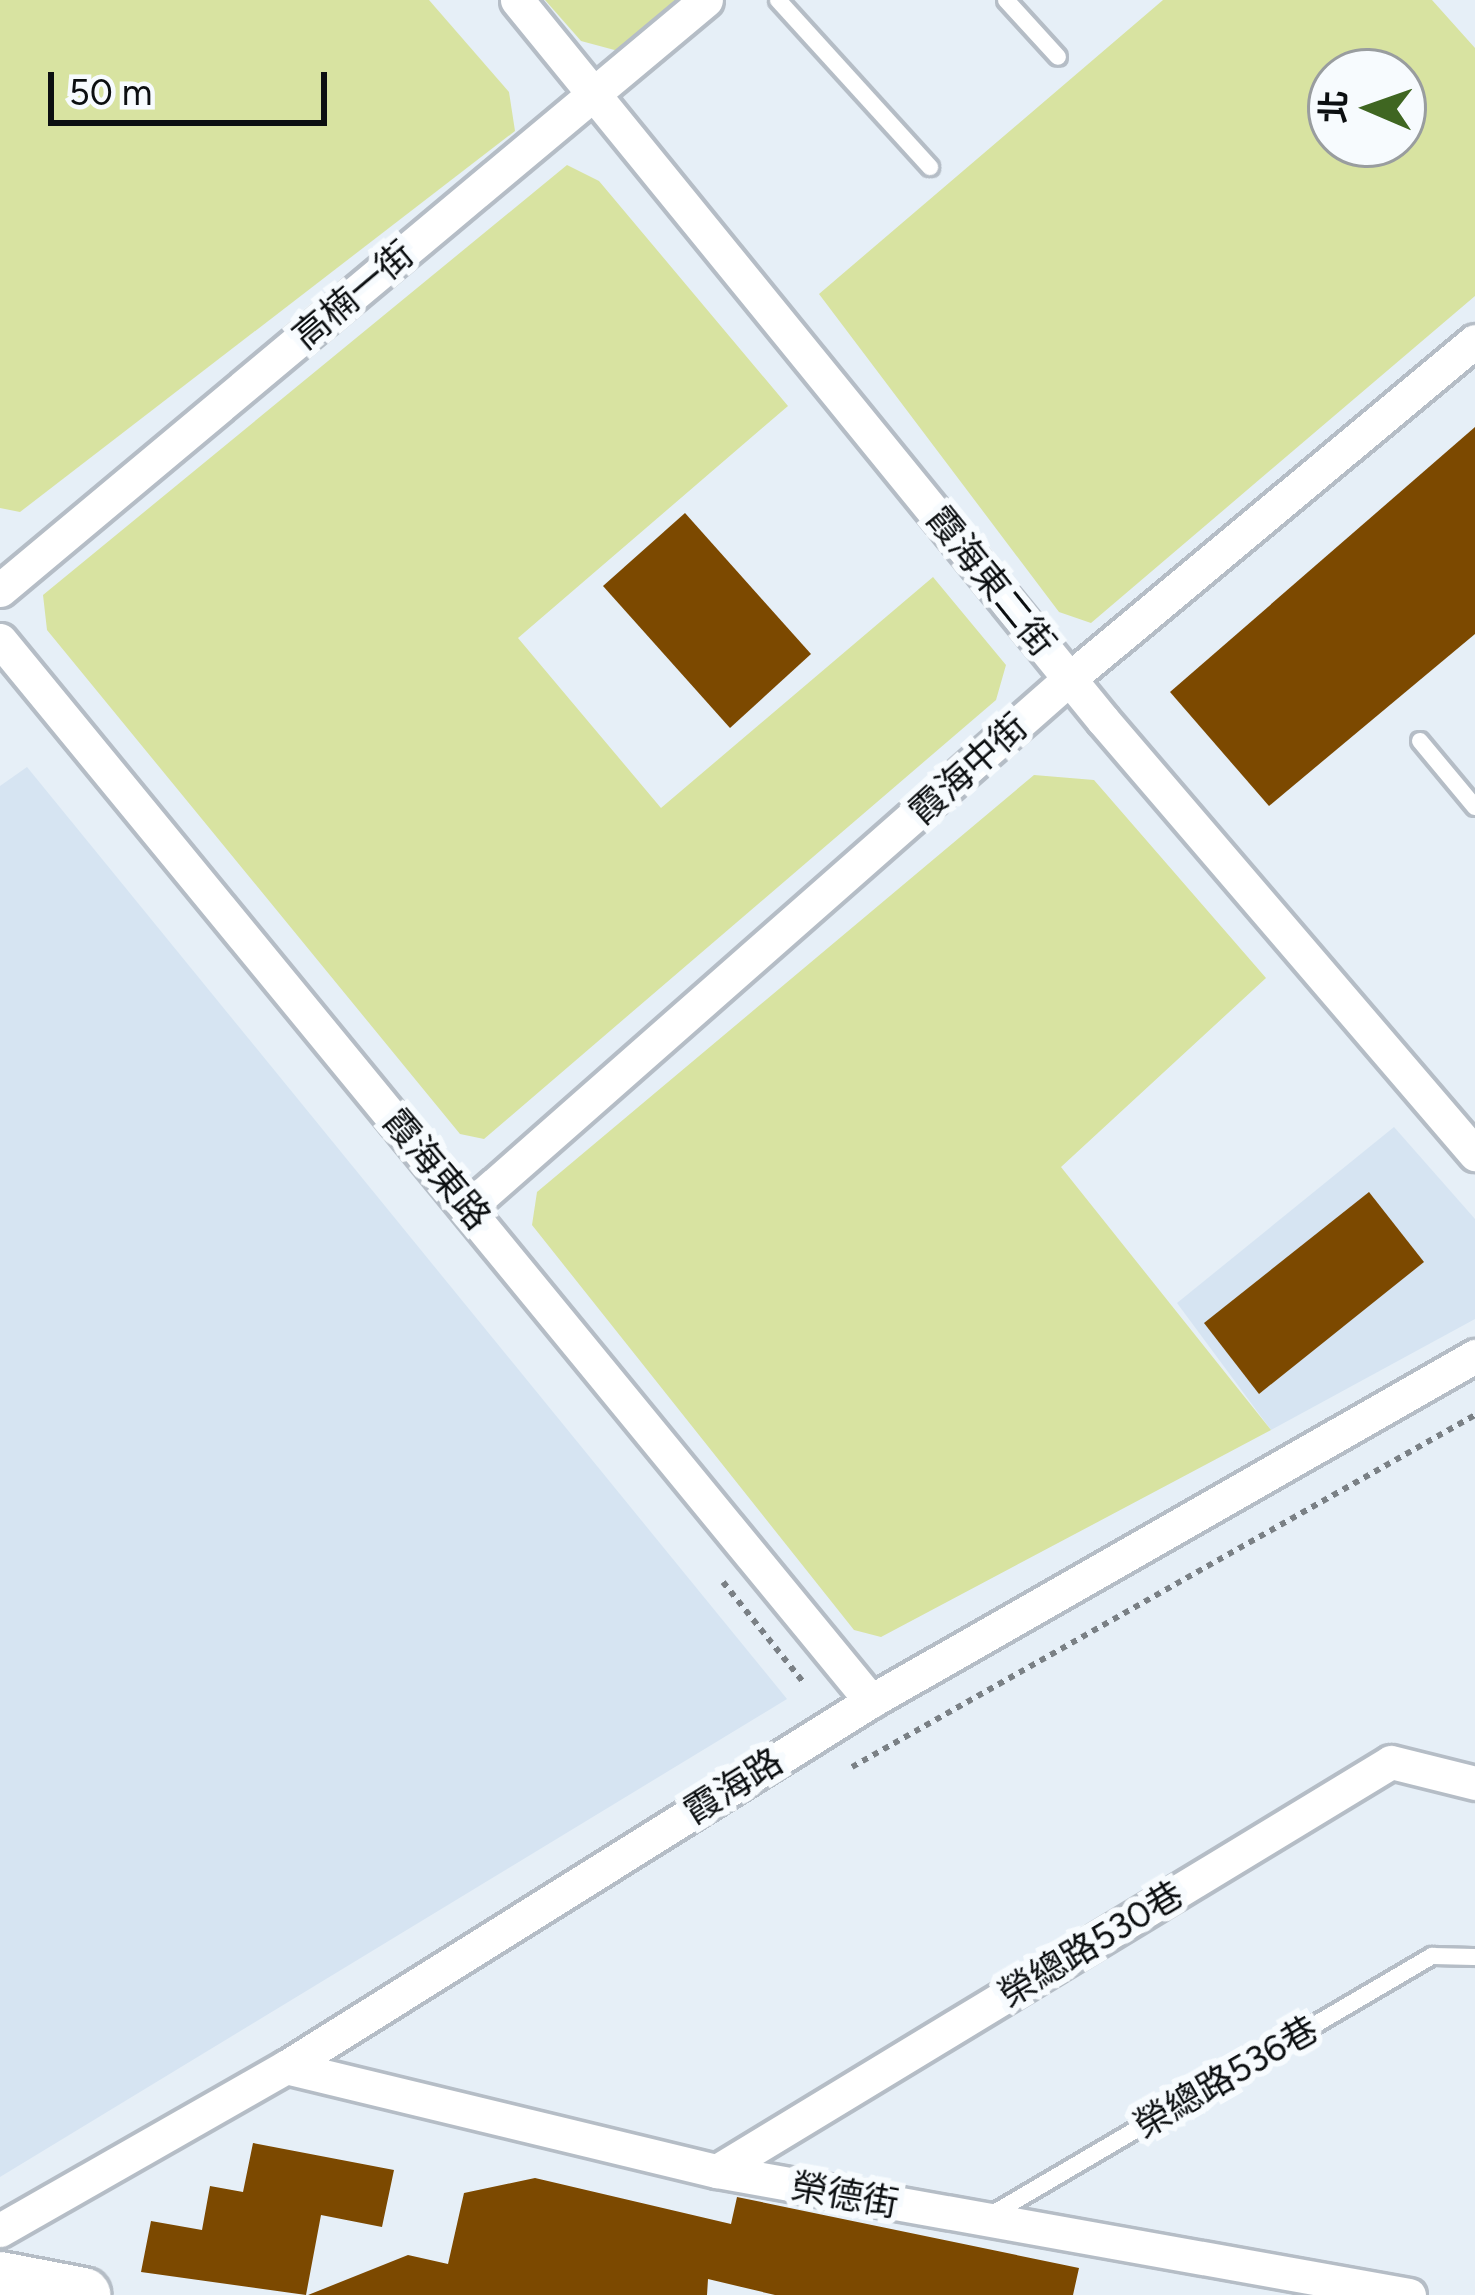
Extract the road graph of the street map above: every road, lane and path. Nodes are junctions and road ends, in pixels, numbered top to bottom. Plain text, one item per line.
1 (518, 0) edge
2 (706, 0) edge
3 (778, 0) edge
4 (1006, 0) edge
5 (1058, 57) dead end
6 (597, 90) junction
7 (930, 167) dead end
8 (1475, 340) edge
9 (3, 583) edge
10 (0, 640) edge
11 (1070, 679) junction
12 (1420, 740) dead end
13 (1475, 807) edge
14 (1475, 1154) edge
15 (469, 1207) junction
16 (1475, 1356) edge
17 (1475, 1415) edge
18 (872, 1701) junction
19 (852, 1767) dead end
20 (1475, 1783) edge
21 (1475, 1958) edge
22 (286, 2067) junction
23 (717, 2171) junction
24 (983, 2220) junction
25 (0, 2230) edge
26 (0, 2279) edge
27 (83, 2295) edge
28 (1409, 2295) edge

1 - 6 street, 霞海東二街
2 - 6 street, 高楠一街
3 - 7 lane
4 - 5 lane
6 - 9 street, 高楠一街
6 - 11 street, 霞海東二街
8 - 11 street, 霞海中街
10 - 15 street, 霞海東路
11 - 14 street, 霞海東二街
11 - 15 street, 霞海中街
12 - 13 lane
15 - 18 street, 霞海東路
16 - 18 street, 霞海路
17 - 19 path
18 - 22 street, 霞海路
20 - 23 street, 榮總路530巷
21 - 24 lane, 榮總路536巷
22 - 23 street, 榮德街
22 - 25 street, 霞海路
23 - 24 street, 榮德街
24 - 28 street, 榮德街
26 - 27 main road

